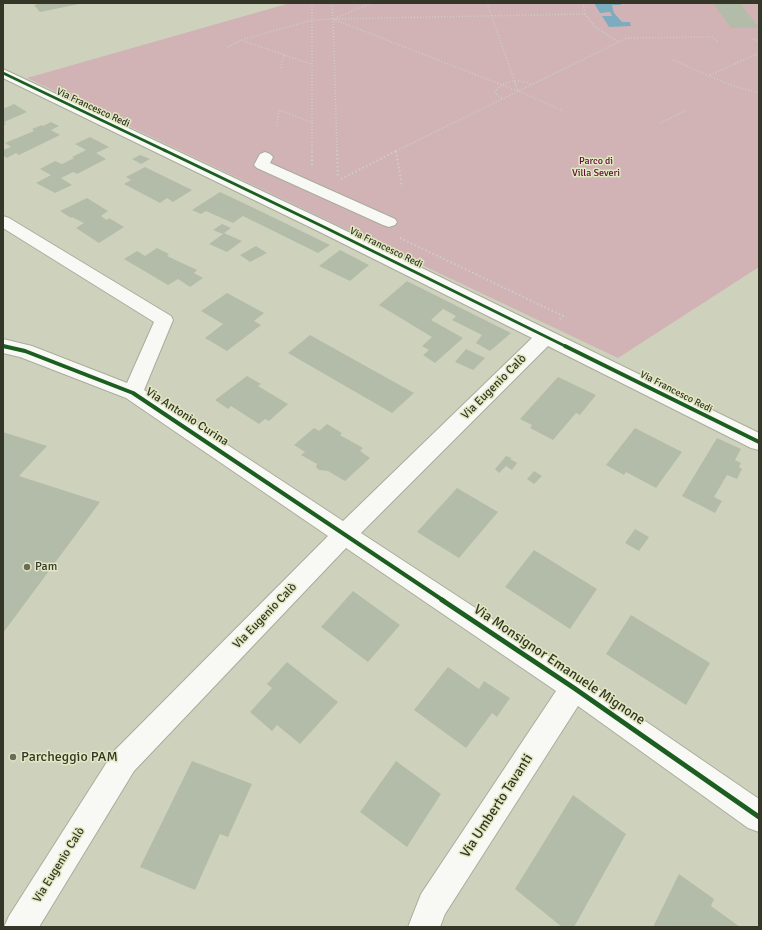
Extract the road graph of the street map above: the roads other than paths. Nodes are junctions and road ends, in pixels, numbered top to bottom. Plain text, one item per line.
1 (10, 77) edge
2 (3, 88) edge
3 (265, 157) dead end
4 (3, 221) edge
5 (389, 222) dead end
6 (546, 336) junction
7 (3, 346) edge
8 (133, 393) junction
9 (759, 442) edge
10 (345, 534) junction
11 (574, 688) junction
12 (759, 817) edge
13 (20, 927) edge
14 (424, 927) edge

1 - 2 street
1 - 6 street, Via Francesco Redi
3 - 5 street
4 - 8 street, Via Antonio Curina
6 - 9 street, Via Francesco Redi
6 - 10 street, Via Eugenio Calò
7 - 8 street, Via Antonio Curina
8 - 10 street, Via Antonio Curina
10 - 11 street, Via Monsignor Emanuele Mignone
10 - 13 street, Via Eugenio Calò
11 - 12 street, Via Monsignor Emanuele Mignone
11 - 14 street, Via Umberto Tavanti

